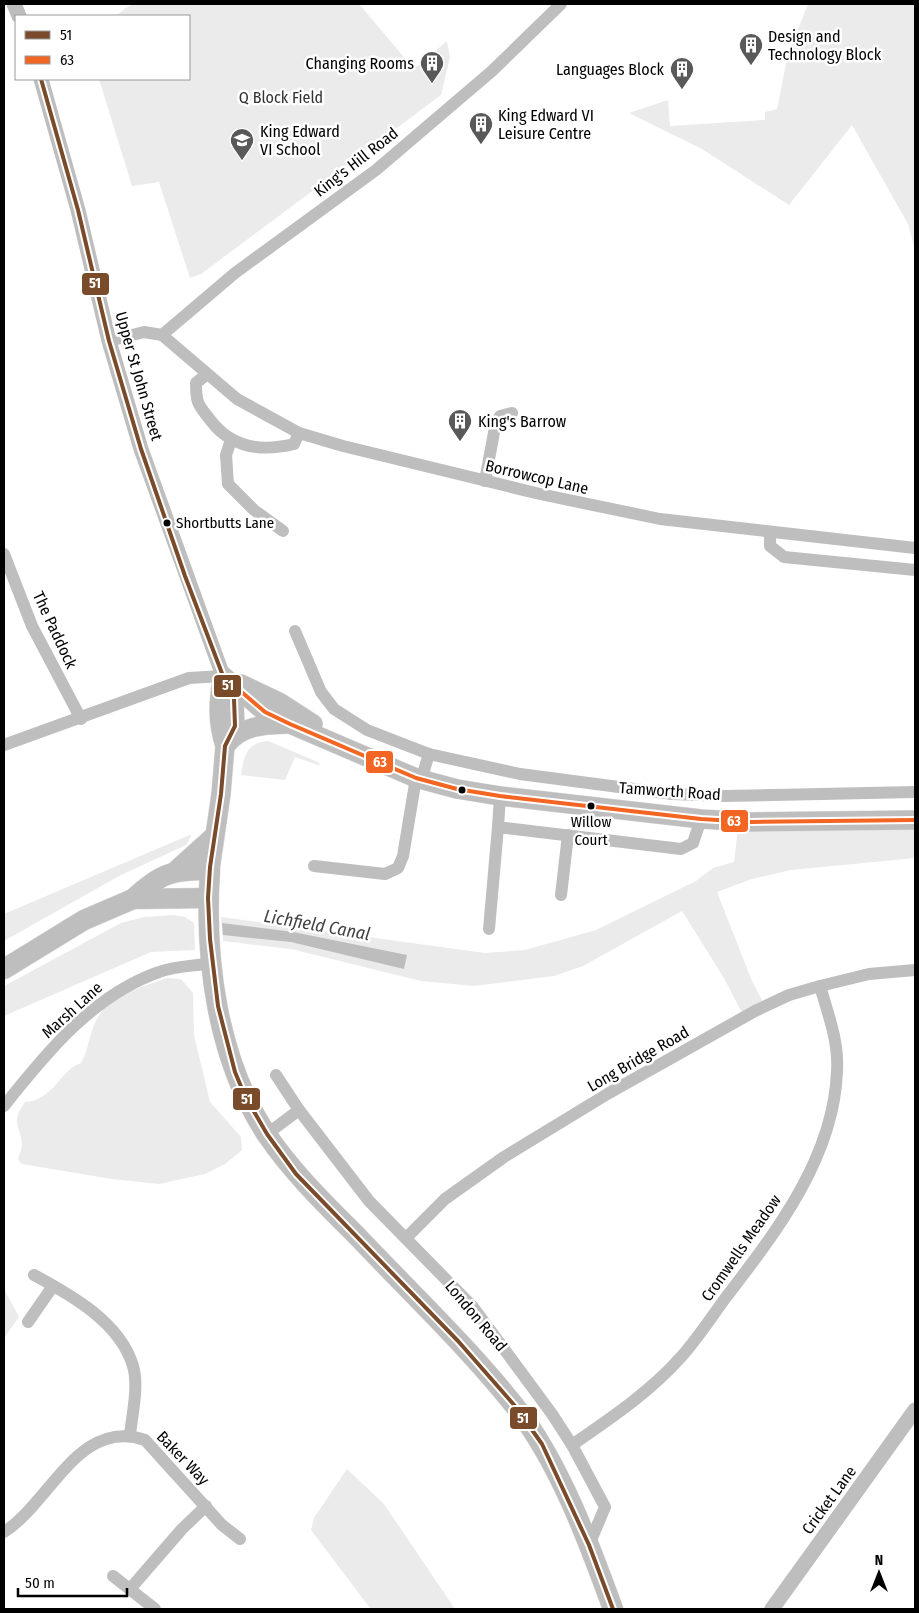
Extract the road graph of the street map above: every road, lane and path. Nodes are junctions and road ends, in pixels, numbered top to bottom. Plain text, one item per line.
1 (561, 4) edge
2 (41, 80) edge
3 (162, 335) junction
4 (109, 341) junction
5 (207, 374) junction
6 (512, 414) dead end
7 (299, 433) junction
8 (231, 440) junction
9 (485, 481) junction
10 (283, 531) dead end
11 (770, 533) junction
12 (915, 548) edge
13 (4, 554) edge
14 (915, 570) edge
15 (295, 631) dead end
16 (223, 676) junction
17 (81, 719) junction
18 (290, 724) junction
19 (4, 745) edge
20 (339, 745) junction
21 (225, 746) junction
22 (429, 754) junction
23 (419, 779) junction
24 (915, 792) edge
25 (500, 796) junction
26 (701, 819) junction
27 (915, 820) edge
28 (498, 827) junction
29 (568, 835) junction
30 (214, 836) junction
31 (314, 866) dead end
32 (210, 870) junction
33 (173, 873) junction
34 (561, 895) dead end
35 (208, 898) junction
36 (133, 899) junction
37 (489, 929) dead end
38 (212, 964) junction
39 (4, 969) edge
40 (915, 970) edge
41 (820, 986) junction
42 (276, 1075) dead end
43 (4, 1106) edge
44 (299, 1110) junction
45 (266, 1134) junction
46 (406, 1238) junction
47 (34, 1275) dead end
48 (54, 1286) junction
49 (28, 1322) dead end
50 (915, 1410) edge
51 (130, 1435) junction
52 (572, 1445) junction
53 (206, 1506) junction
54 (4, 1532) edge
55 (240, 1540) dead end
56 (589, 1545) junction
57 (114, 1576) dead end
58 (130, 1589) junction
59 (155, 1609) edge
60 (613, 1609) edge
61 (772, 1609) edge

1 - 3 street, King's Hill Road
2 - 4 street, Upper St John Street
3 - 4 street
3 - 5 street, Borrowcop Lane
4 - 16 street, Upper St John Street
5 - 7 street, Borrowcop Lane
5 - 8 street
6 - 9 street
7 - 8 street
7 - 9 street, Borrowcop Lane
8 - 10 street
9 - 11 street, Borrowcop Lane
11 - 12 street, Borrowcop Lane
11 - 14 street
13 - 17 street, The Paddock
15 - 22 street, Tamworth Road
16 - 17 street
16 - 18 main road, Tamworth Road
16 - 20 main road, Tamworth Road
16 - 21 main road, London Road
17 - 19 street
18 - 20 main road, Tamworth Road
18 - 21 main road, Tamworth Road
20 - 23 main road, Tamworth Road
21 - 30 main road, London Road
22 - 23 street
22 - 24 street, Tamworth Road
23 - 25 main road, Tamworth Road
23 - 31 street
25 - 26 main road, Tamworth Road
25 - 28 street
26 - 27 main road, Tamworth Road
26 - 29 street, Tamworth Road
28 - 29 street, Tamworth Road
28 - 37 street
29 - 34 street
30 - 32 main road, London Road
30 - 33 main road
32 - 33 highway
32 - 35 highway, London Road
33 - 36 highway
35 - 36 highway
35 - 38 highway, London Road
36 - 39 highway
38 - 43 street, Marsh Lane
38 - 45 highway, London Road
40 - 41 street, Long Bridge Road
41 - 46 street, Long Bridge Road
41 - 52 street, Cromwells Meadow
42 - 44 street, London Road
44 - 45 street
44 - 46 street, London Road
45 - 56 highway, London Road
46 - 52 street, London Road
47 - 48 street
48 - 49 street
48 - 51 street
50 - 61 street, Cricket Lane
51 - 53 street, Baker Way
51 - 54 street, Baker Way
52 - 56 street, London Road
53 - 55 street, Baker Way
53 - 58 street
56 - 60 highway, London Road
57 - 58 street
58 - 59 street

